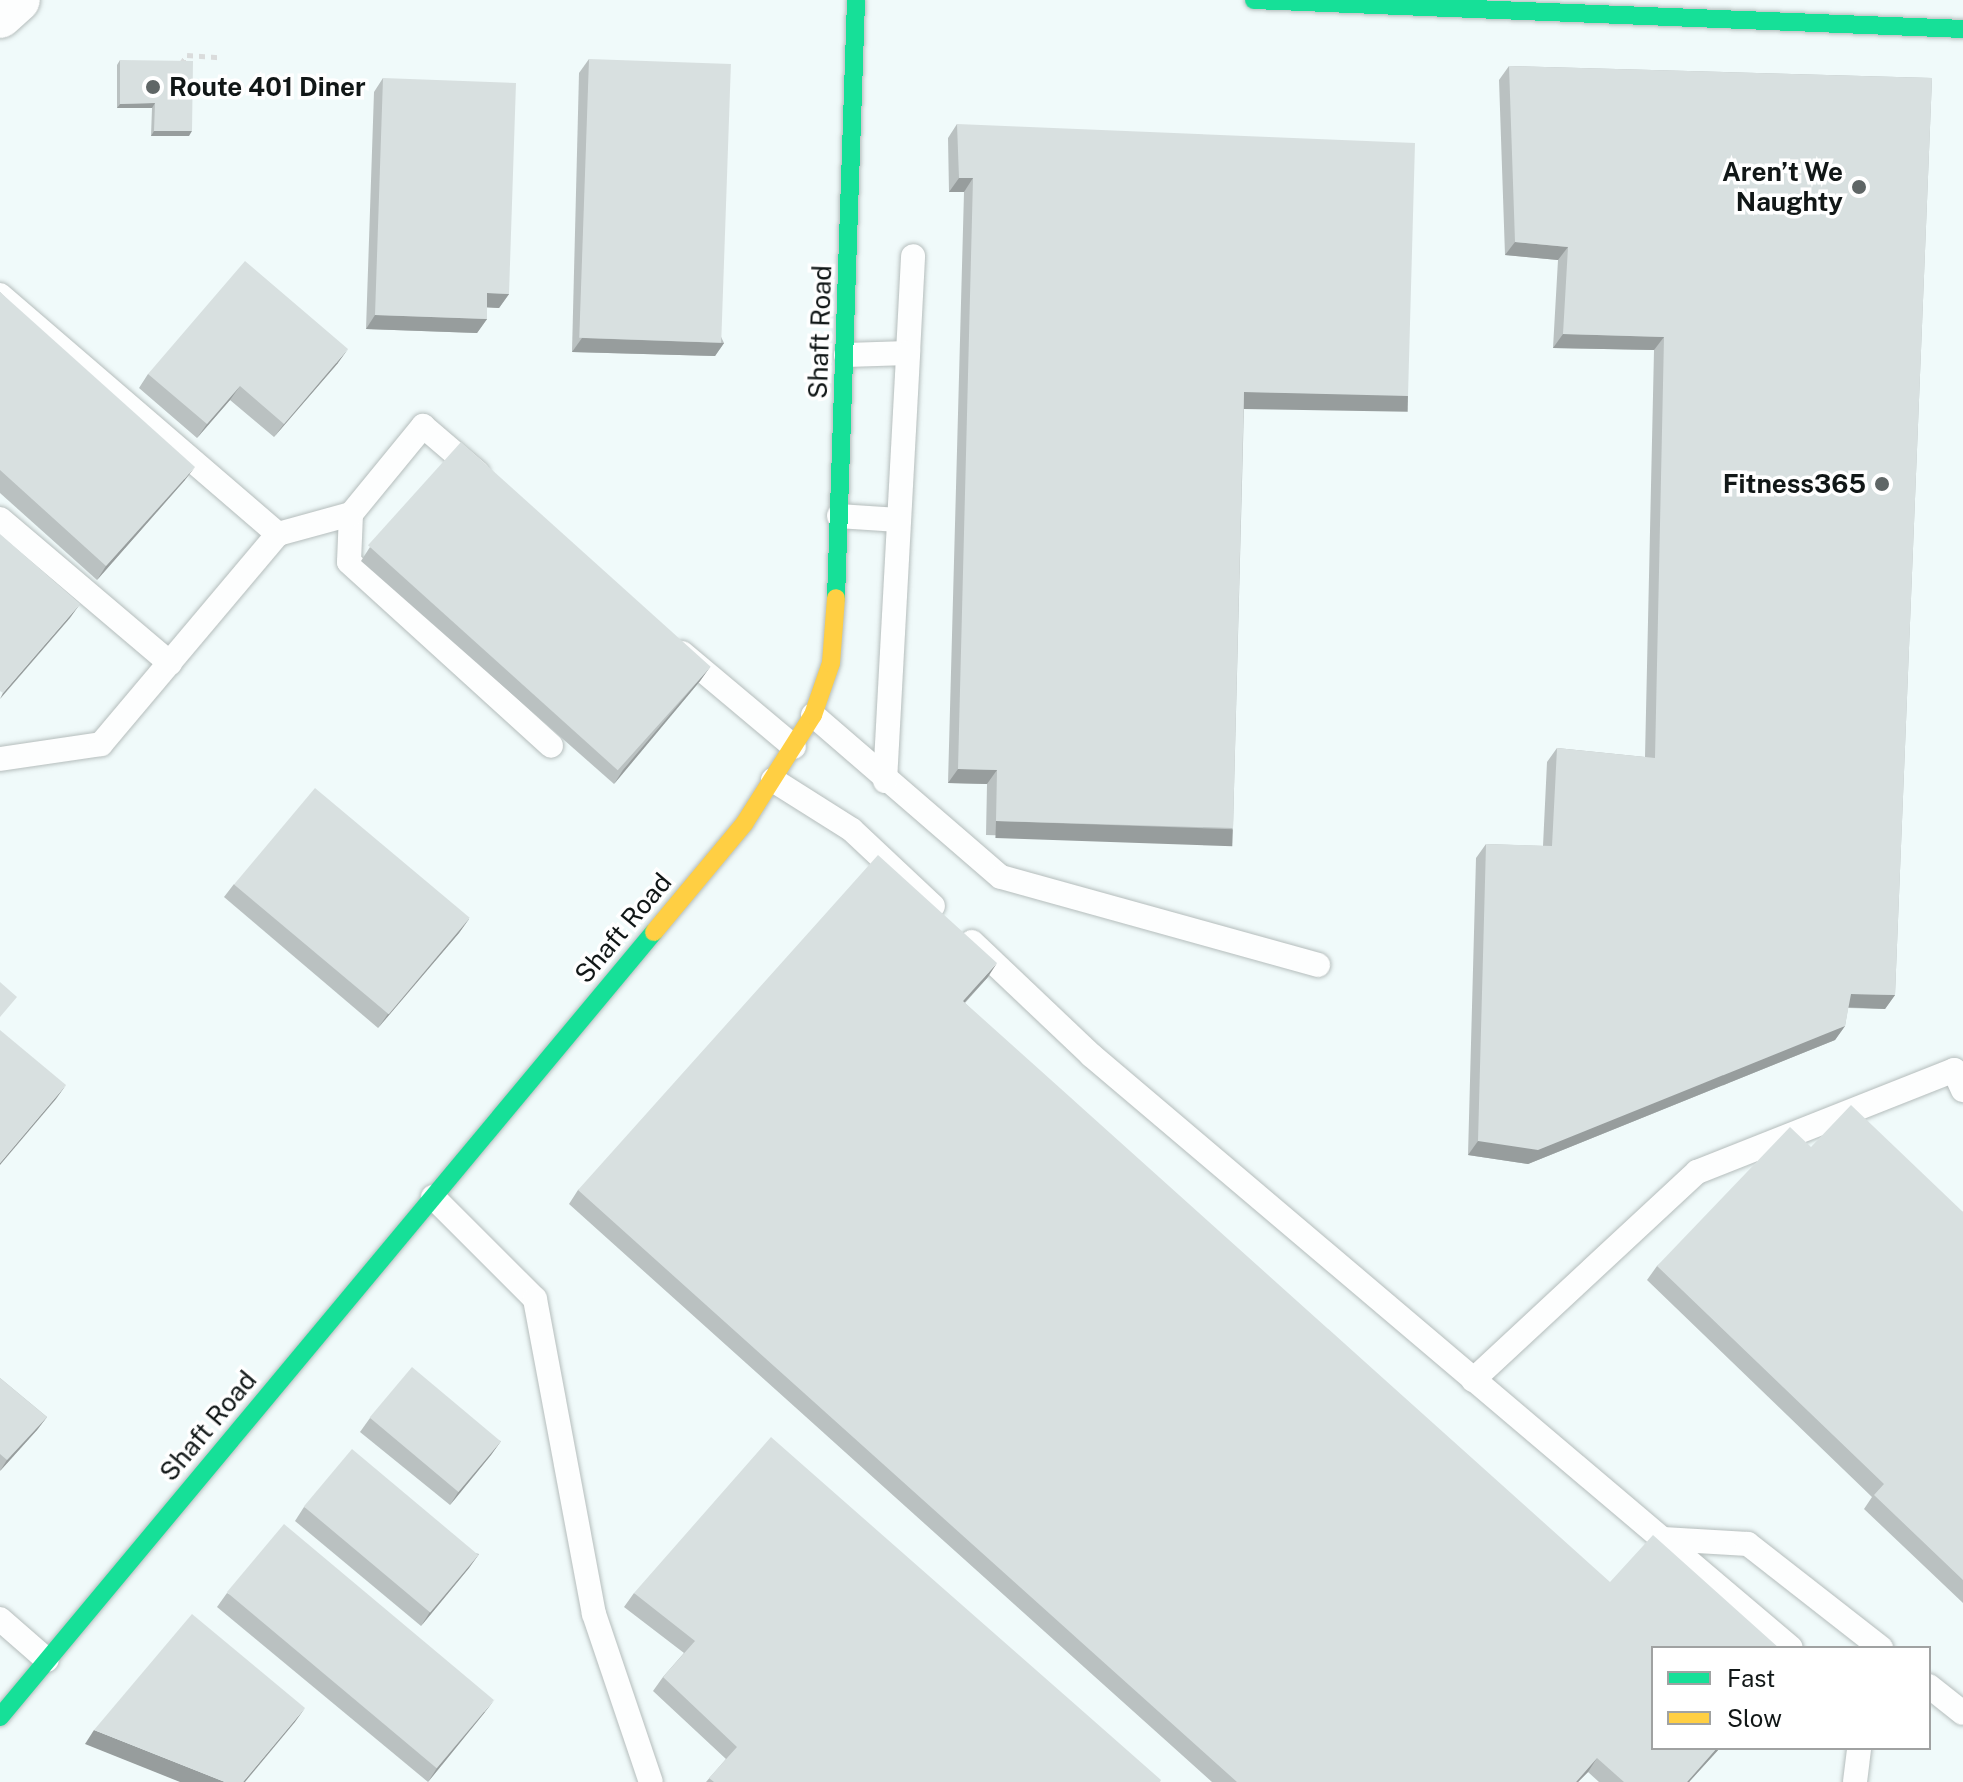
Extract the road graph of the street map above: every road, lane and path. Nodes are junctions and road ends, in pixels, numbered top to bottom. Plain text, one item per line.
1 (18, 0) edge
2 (856, 0) edge
3 (1254, 0) edge
4 (0, 16) edge
5 (1963, 29) edge
6 (219, 57) dead end
7 (181, 65) edge
8 (913, 256) dead end
9 (0, 295) edge
10 (908, 353) junction
11 (846, 355) junction
12 (496, 488) edge
13 (351, 514) junction
14 (839, 516) junction
15 (0, 519) edge
16 (898, 520) junction
17 (278, 534) junction
18 (663, 636) edge
19 (170, 663) junction
20 (813, 715) junction
21 (551, 746) dead end
22 (794, 747) junction
23 (0, 758) edge
24 (773, 780) junction
25 (885, 781) junction
26 (1318, 965) dead end
27 (1963, 1090) edge
28 (433, 1197) junction
29 (1473, 1380) junction
30 (1663, 1539) junction
31 (0, 1619) edge
32 (1789, 1646) edge
33 (1878, 1646) edge
34 (47, 1660) junction
35 (1931, 1688) edge
36 (1963, 1713) edge
37 (0, 1717) edge
38 (1859, 1750) edge
39 (651, 1782) edge
40 (1855, 1782) edge

1 - 4 street
2 - 11 street, Shaft Road
3 - 5 street
6 - 7 path
8 - 10 lane
9 - 17 lane
10 - 11 lane
10 - 16 lane
11 - 14 street, Shaft Road
12 - 13 lane
13 - 17 lane
13 - 21 lane
14 - 16 lane
14 - 20 street, Shaft Road
15 - 19 lane
16 - 25 lane
17 - 19 lane
18 - 22 lane
19 - 23 lane
20 - 22 street, Shaft Road
20 - 25 lane
22 - 24 street, Shaft Road
24 - 28 street, Shaft Road
24 - 29 lane
25 - 26 lane
27 - 29 lane
28 - 34 street, Shaft Road
28 - 39 lane
29 - 30 lane
30 - 32 lane
30 - 33 lane
31 - 34 lane
34 - 37 street, Shaft Road
35 - 36 lane
38 - 40 lane

